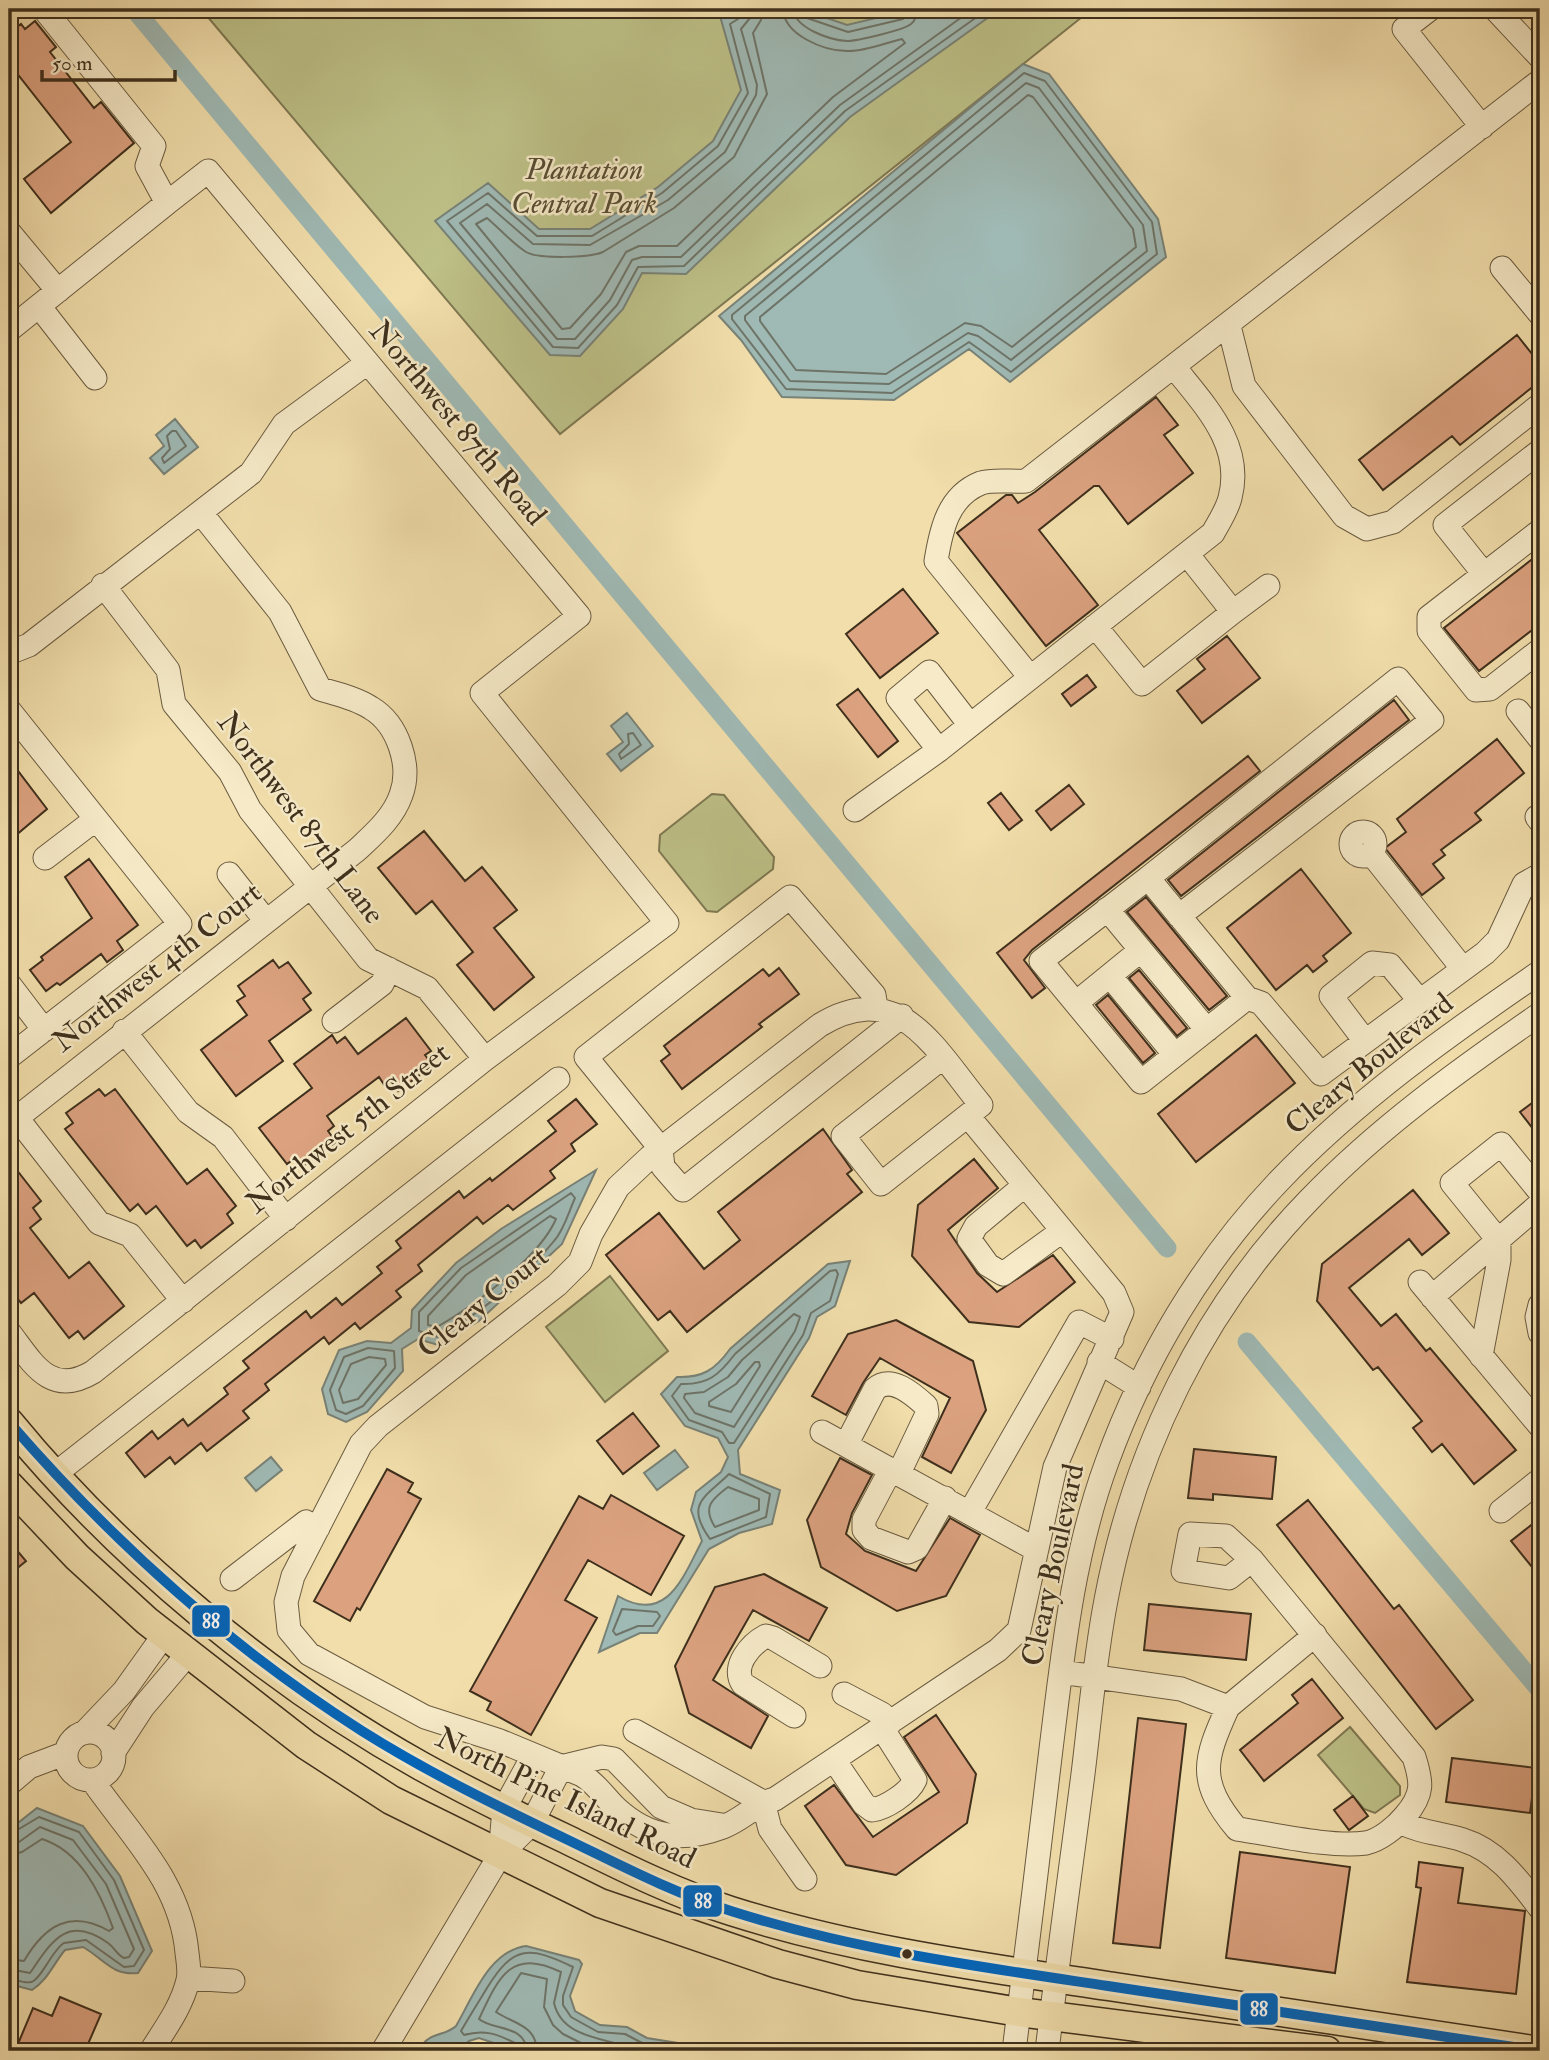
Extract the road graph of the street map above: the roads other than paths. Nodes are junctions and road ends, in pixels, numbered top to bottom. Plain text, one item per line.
1 (44, 9) edge
2 (1430, 9) edge
3 (1495, 9) edge
4 (1540, 57) edge
5 (1540, 81) edge
6 (1482, 127) junction
7 (167, 204) junction
8 (9, 232) edge
9 (1502, 268) dead end
10 (58, 291) junction
11 (38, 306) junction
12 (1540, 314) edge
13 (1229, 326) junction
14 (9, 330) edge
15 (367, 363) junction
16 (1175, 368) junction
17 (96, 378) dead end
18 (1540, 405) edge
19 (1540, 451) edge
20 (1423, 497) junction
21 (201, 513) junction
22 (1445, 525) junction
23 (1540, 531) edge
24 (1187, 554) junction
25 (1484, 574) junction
26 (103, 585) junction
27 (1268, 586) dead end
28 (1233, 612) junction
29 (1095, 626) junction
30 (1540, 650) edge
31 (9, 653) edge
32 (1030, 677) junction
33 (9, 710) edge
34 (1518, 711) dead end
35 (970, 725) junction
36 (1540, 739) edge
37 (939, 750) junction
38 (855, 810) dead end
39 (1540, 815) edge
40 (96, 819) junction
41 (1540, 821) edge
42 (1371, 853) dead end
43 (45, 858) dead end
44 (229, 874) dead end
45 (1540, 875) edge
46 (1148, 878) junction
47 (311, 886) junction
48 (1107, 909) junction
49 (1180, 916) junction
50 (267, 921) junction
51 (667, 923) joint
52 (1141, 950) junction
53 (389, 969) junction
54 (1463, 969) junction
55 (1540, 972) edge
56 (1110, 976) junction
57 (9, 984) edge
58 (1247, 998) junction
59 (1420, 1001) junction
60 (1076, 1003) junction
61 (876, 1007) junction
62 (1540, 1014) edge
63 (902, 1016) junction
64 (334, 1021) dead end
65 (44, 1030) junction
66 (1208, 1030) junction
67 (124, 1031) junction
68 (1365, 1041) junction
69 (1175, 1055) junction
70 (9, 1057) edge
71 (942, 1058) junction
72 (485, 1059) junction
73 (558, 1079) dead end
74 (968, 1116) junction
75 (13, 1121) edge
76 (661, 1149) junction
77 (1025, 1185) junction
78 (1540, 1192) edge
79 (1540, 1204) edge
80 (286, 1219) junction
81 (1062, 1231) junction
82 (1499, 1241) junction
83 (183, 1301) junction
84 (9, 1332) edge
85 (1112, 1339) junction
86 (1481, 1356) junction
87 (1099, 1362) junction
88 (1139, 1387) junction
89 (9, 1422) edge
90 (1540, 1426) edge
91 (822, 1432) dead end
92 (846, 1445) junction
93 (895, 1471) junction
94 (55, 1474) junction
95 (1540, 1480) edge
96 (9, 1485) edge
97 (945, 1498) junction
98 (1501, 1511) dead end
99 (970, 1512) junction
100 (318, 1528) junction
101 (1035, 1549) junction
102 (1252, 1560) dead end
103 (232, 1579) dead end
104 (164, 1635) junction
105 (1315, 1635) junction
106 (187, 1655) junction
107 (820, 1667) dead end
108 (1061, 1672) junction
109 (1096, 1677) junction
110 (844, 1694) dead end
111 (1228, 1707) junction
112 (794, 1717) dead end
113 (886, 1725) junction
114 (635, 1731) dead end
115 (84, 1733) junction
116 (66, 1752) junction
117 (113, 1753) junction
118 (533, 1756) junction
119 (834, 1760) junction
120 (561, 1767) junction
121 (92, 1780) junction
122 (9, 1784) edge
123 (763, 1802) junction
124 (504, 1809) junction
125 (1400, 1822) junction
126 (532, 1823) junction
127 (727, 1826) junction
128 (500, 1855) junction
129 (805, 1879) dead end
130 (1540, 1908) edge
131 (1024, 1974) junction
132 (189, 1978) junction
133 (1056, 1978) junction
134 (233, 1981) dead end
135 (1019, 2012) junction
136 (1051, 2017) junction
137 (150, 2051) edge
138 (383, 2051) edge
139 (1014, 2051) edge
140 (1046, 2051) edge
141 (1327, 2051) edge
142 (1540, 2051) edge

1 - 7 street
2 - 6 street
3 - 4 street
5 - 6 street
6 - 13 street
7 - 10 street
7 - 15 street, Northwest 87th Road
8 - 10 street
9 - 12 street
10 - 11 street
11 - 14 street
11 - 17 street
13 - 16 street
13 - 20 street
15 - 21 street
15 - 51 street, Northwest 87th Road
16 - 24 street
16 - 32 street
18 - 20 street
19 - 22 street
20 - 22 street
21 - 26 street
21 - 47 street, Northwest 4th Court
22 - 25 street
23 - 25 street
24 - 28 street
24 - 29 street
25 - 30 street
26 - 31 street
26 - 47 street, Northwest 87th Lane
27 - 28 street
28 - 29 street
29 - 32 street
32 - 35 street
33 - 40 street
34 - 36 street
35 - 37 street
35 - 37 street
37 - 38 street
39 - 41 street
40 - 43 street
40 - 65 street
42 - 54 street
44 - 50 street
45 - 54 street
46 - 48 street
46 - 49 street
46 - 49 street
47 - 50 street, Northwest 4th Court
47 - 53 street, Northwest 87th Lane
48 - 52 street
48 - 60 street
49 - 58 street
50 - 67 street, Northwest 4th Court
51 - 72 street, Northwest 5th Street
52 - 56 street
52 - 66 street
53 - 64 street
53 - 72 street, Northwest 87th Lane
54 - 59 street
55 - 88 street, Cleary Boulevard
56 - 60 street
56 - 69 street
57 - 65 street
58 - 66 street
58 - 68 street
59 - 68 street
59 - 68 street
60 - 69 street
61 - 63 street
61 - 76 street, Cleary Court
61 - 76 street
62 - 109 street, Cleary Boulevard
63 - 71 street
63 - 76 street
65 - 70 street
66 - 69 street
67 - 75 street, Northwest 4th Court
67 - 80 street
71 - 74 street
71 - 74 street
72 - 80 street, Northwest 5th Street
73 - 94 street
74 - 77 street
75 - 83 street
76 - 100 street, Cleary Court
77 - 81 street
77 - 81 street
78 - 82 street
79 - 82 street
80 - 83 street, Northwest 5th Street
81 - 85 street, Cleary Court
82 - 86 street
82 - 86 street
83 - 84 street, Northwest 5th Street
85 - 87 street, Cleary Court
85 - 99 street
86 - 90 street
87 - 88 street
87 - 101 street, Cleary Court
88 - 108 street, Cleary Boulevard
89 - 94 main road, North Pine Island Road
91 - 92 street
92 - 93 street
92 - 93 street
93 - 97 street
93 - 97 street
94 - 124 main road, North Pine Island Road
95 - 98 street
96 - 104 main road
97 - 99 street
99 - 101 street
100 - 103 street
100 - 118 street, Cleary Court
101 - 113 street, Cleary Court
102 - 105 street
104 - 106 main road
104 - 115 street
105 - 111 street
105 - 125 street
106 - 117 street
106 - 128 main road
107 - 112 street
108 - 109 street
108 - 131 street, Cleary Boulevard
109 - 111 street
109 - 133 street, Cleary Boulevard
110 - 113 street
111 - 125 street
113 - 119 street, Cleary Court
113 - 119 street
114 - 123 street
115 - 116 street
115 - 117 street
116 - 121 street
116 - 122 street
117 - 121 street
118 - 120 street, Cleary Court
118 - 124 street
119 - 123 street, Cleary Court
120 - 126 street
120 - 127 street, Cleary Court
120 - 127 street
121 - 132 street
123 - 127 street, Cleary Court
123 - 129 street
124 - 126 main road, North Pine Island Road
124 - 128 street
125 - 130 street
126 - 128 street
126 - 131 main road, North Pine Island Road
128 - 135 main road
128 - 138 street
131 - 133 main road, North Pine Island Road
131 - 135 street, Cleary Boulevard
132 - 134 street
132 - 137 street
133 - 136 street, Cleary Boulevard
133 - 142 main road, North Pine Island Road
135 - 136 main road
135 - 139 street, Cleary Boulevard
136 - 140 street, Cleary Boulevard
136 - 141 main road

